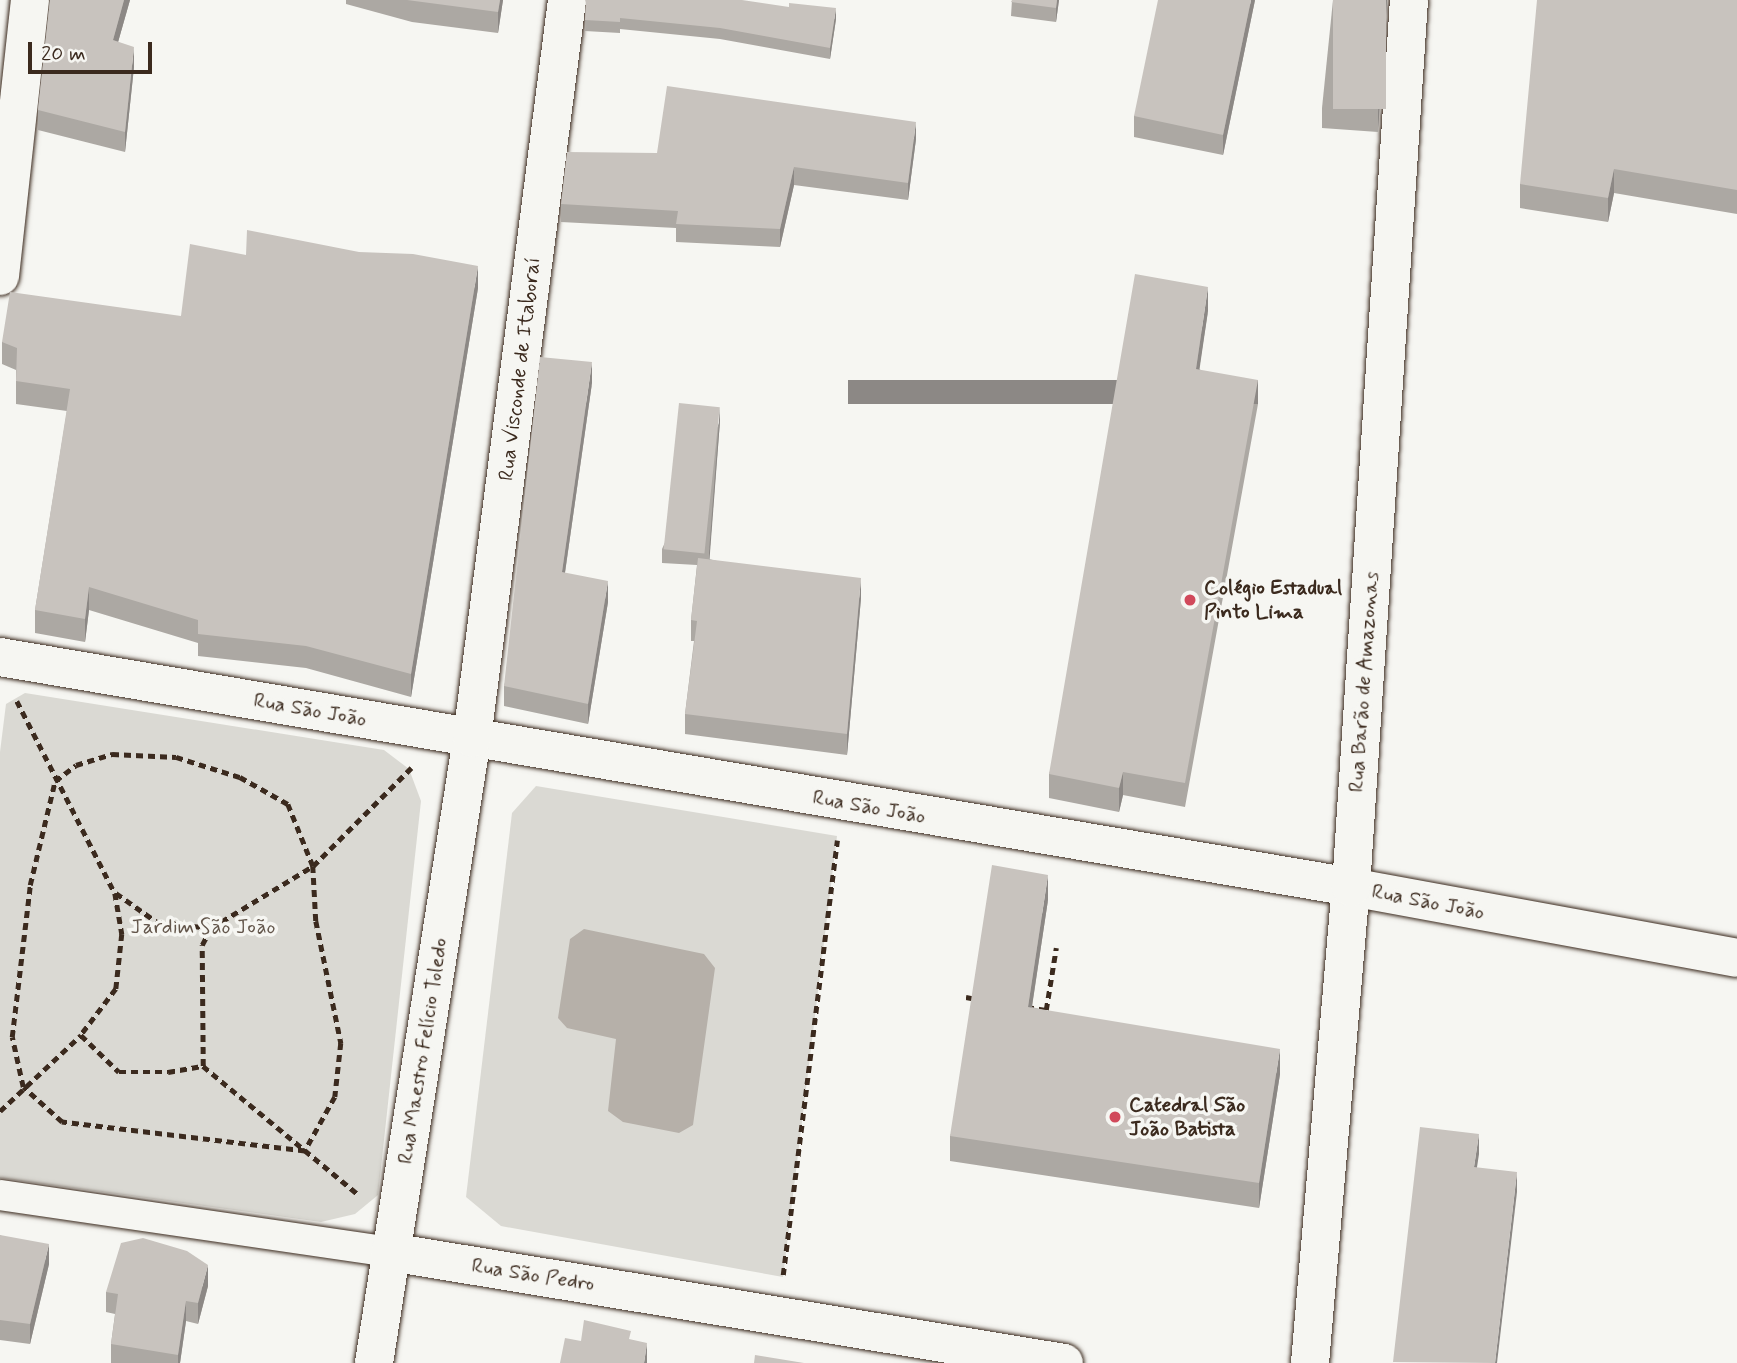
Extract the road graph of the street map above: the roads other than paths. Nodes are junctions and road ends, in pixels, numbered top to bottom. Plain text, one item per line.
1 (30, 0) edge
2 (567, 0) edge
3 (1409, 0) edge
4 (0, 276) edge
5 (4, 675) edge
6 (472, 738) junction
7 (1351, 887) junction
8 (1737, 958) edge
9 (0, 1195) edge
10 (390, 1252) junction
11 (374, 1363) edge
12 (1064, 1363) edge
13 (1310, 1363) edge

1 - 4 street
2 - 6 street, Rua Visconde de Itaboraí
3 - 7 street, Rua Barão de Amazonas
5 - 6 street, Rua São João
6 - 7 street, Rua São João
6 - 10 street, Rua Maestro Felício Toledo
7 - 8 street, Rua São João
7 - 13 street, Rua Barão de Amazonas
9 - 10 street, Rua São Pedro
10 - 11 street, Rua Maestro Felício Toledo
10 - 12 street, Rua São Pedro

